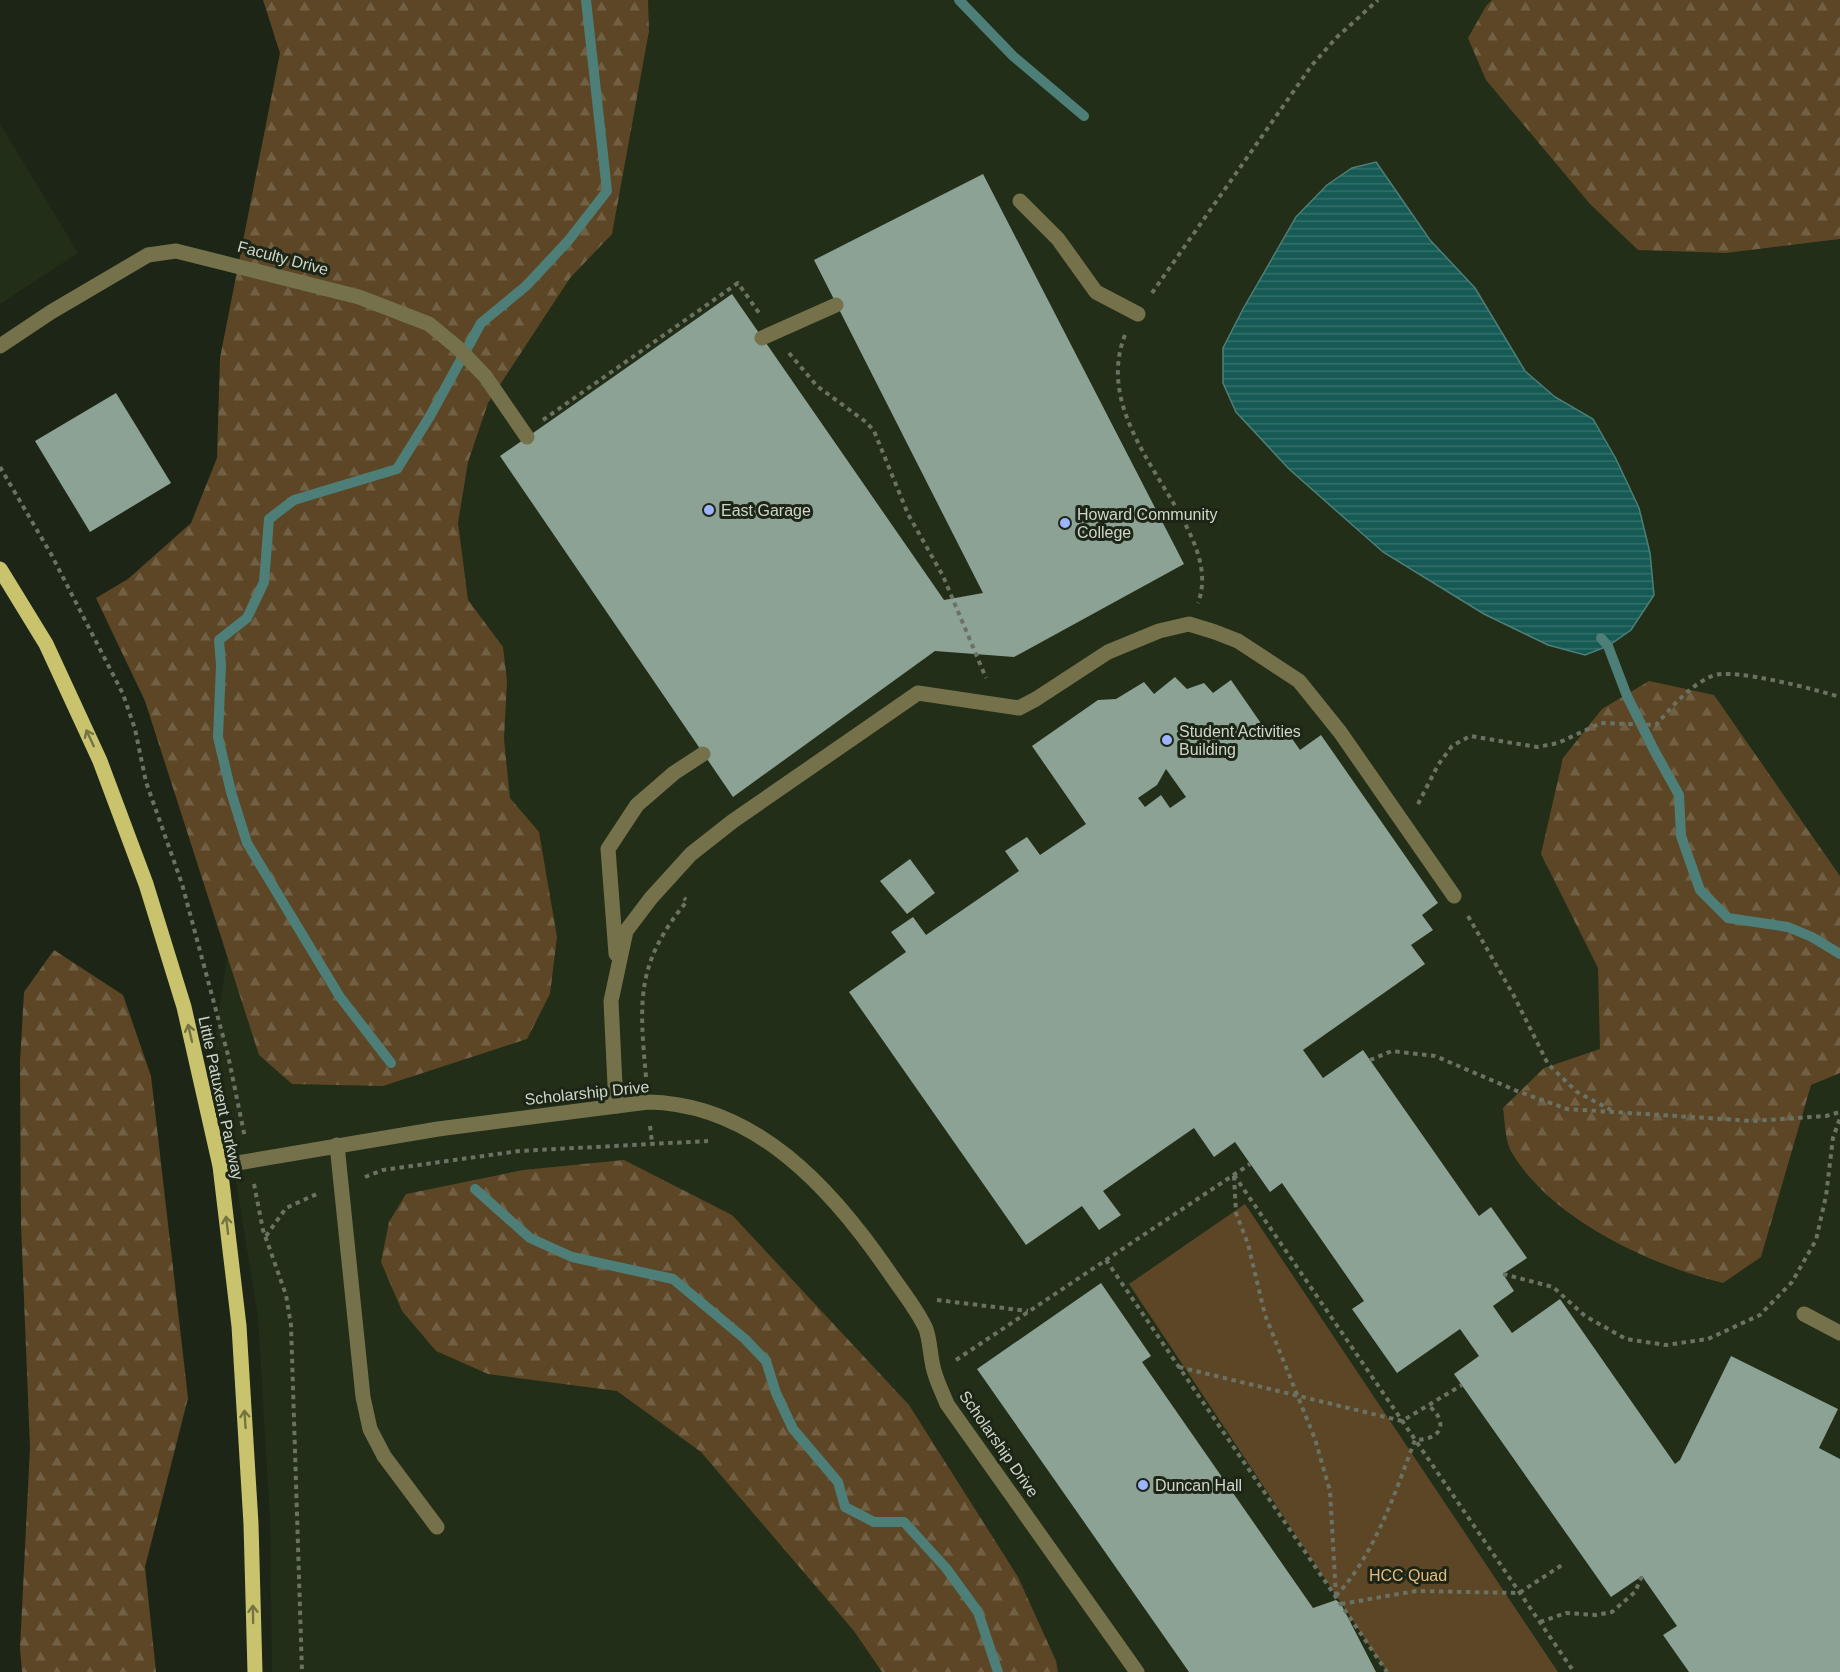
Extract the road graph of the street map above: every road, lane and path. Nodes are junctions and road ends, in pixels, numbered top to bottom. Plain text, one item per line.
1 (1378, 0) edge
2 (1020, 201) dead end
3 (836, 305) dead end
4 (1138, 314) junction
5 (768, 335) junction
6 (0, 346) edge
7 (523, 431) joint
8 (0, 467) edge
9 (0, 569) edge
10 (1189, 624) junction
11 (1840, 698) edge
12 (996, 704) junction
13 (703, 754) dead end
14 (1403, 823) junction
15 (1454, 896) joint
16 (687, 901) dead end
17 (616, 966) junction
18 (1370, 1060) dead end
19 (645, 1070) dead end
20 (238, 1097) dead end
21 (616, 1106) junction
22 (1615, 1112) junction
23 (1840, 1112) edge
24 (1840, 1118) edge
25 (708, 1141) dead end
26 (337, 1145) junction
27 (1250, 1164) dead end
28 (220, 1166) junction
29 (1234, 1175) junction
30 (366, 1176) dead end
31 (310, 1197) dead end
32 (263, 1230) dead end
33 (266, 1237) junction
34 (1106, 1260) junction
35 (1503, 1274) dead end
36 (906, 1297) junction
37 (1029, 1311) junction
38 (1804, 1314) dead end
39 (1840, 1333) edge
40 (1179, 1367) junction
41 (935, 1374) junction
42 (1462, 1385) dead end
43 (1296, 1395) junction
44 (1428, 1405) junction
45 (1402, 1421) junction
46 (1415, 1440) junction
47 (437, 1527) dead end
48 (1562, 1565) dead end
49 (1642, 1576) dead end
50 (1520, 1593) junction
51 (1336, 1597) junction
52 (1341, 1604) junction
53 (1539, 1622) junction
54 (255, 1672) edge
55 (302, 1672) edge
56 (1137, 1672) edge
57 (1387, 1672) edge
58 (1574, 1672) edge

1 - 4 path
2 - 4 street
3 - 5 street
4 - 10 path
5 - 7 path
5 - 12 path
6 - 7 street, Faculty Drive
8 - 20 path
28 -> 9 main road, Little Patuxent Parkway
10 - 12 street
10 - 14 street
11 - 14 path
12 - 17 street
13 - 17 street
14 - 15 street
15 - 22 path
16 - 19 path
17 - 21 street
18 - 22 path
21 - 26 street, Scholarship Drive
21 - 36 street, Scholarship Drive
22 - 23 path
24 - 35 path
25 - 30 path
26 - 28 street, Scholarship Drive
26 - 47 street
27 - 29 path
54 -> 28 main road, Little Patuxent Parkway
29 - 34 path
29 - 43 path
29 - 45 path
31 - 33 path
32 - 33 path
33 - 55 path
34 - 37 path
34 - 40 path
36 - 37 path
36 - 41 street, Scholarship Drive
37 - 41 path
38 - 39 street
40 - 43 path
40 - 51 path
41 - 56 street, Scholarship Drive
42 - 44 path
43 - 45 path
43 - 51 path
44 - 45 path
44 - 46 path
45 - 46 path
46 - 50 path
46 - 51 path
48 - 50 path
49 - 53 path
50 - 52 path
50 - 53 path
51 - 52 path
52 - 57 path
53 - 58 path

